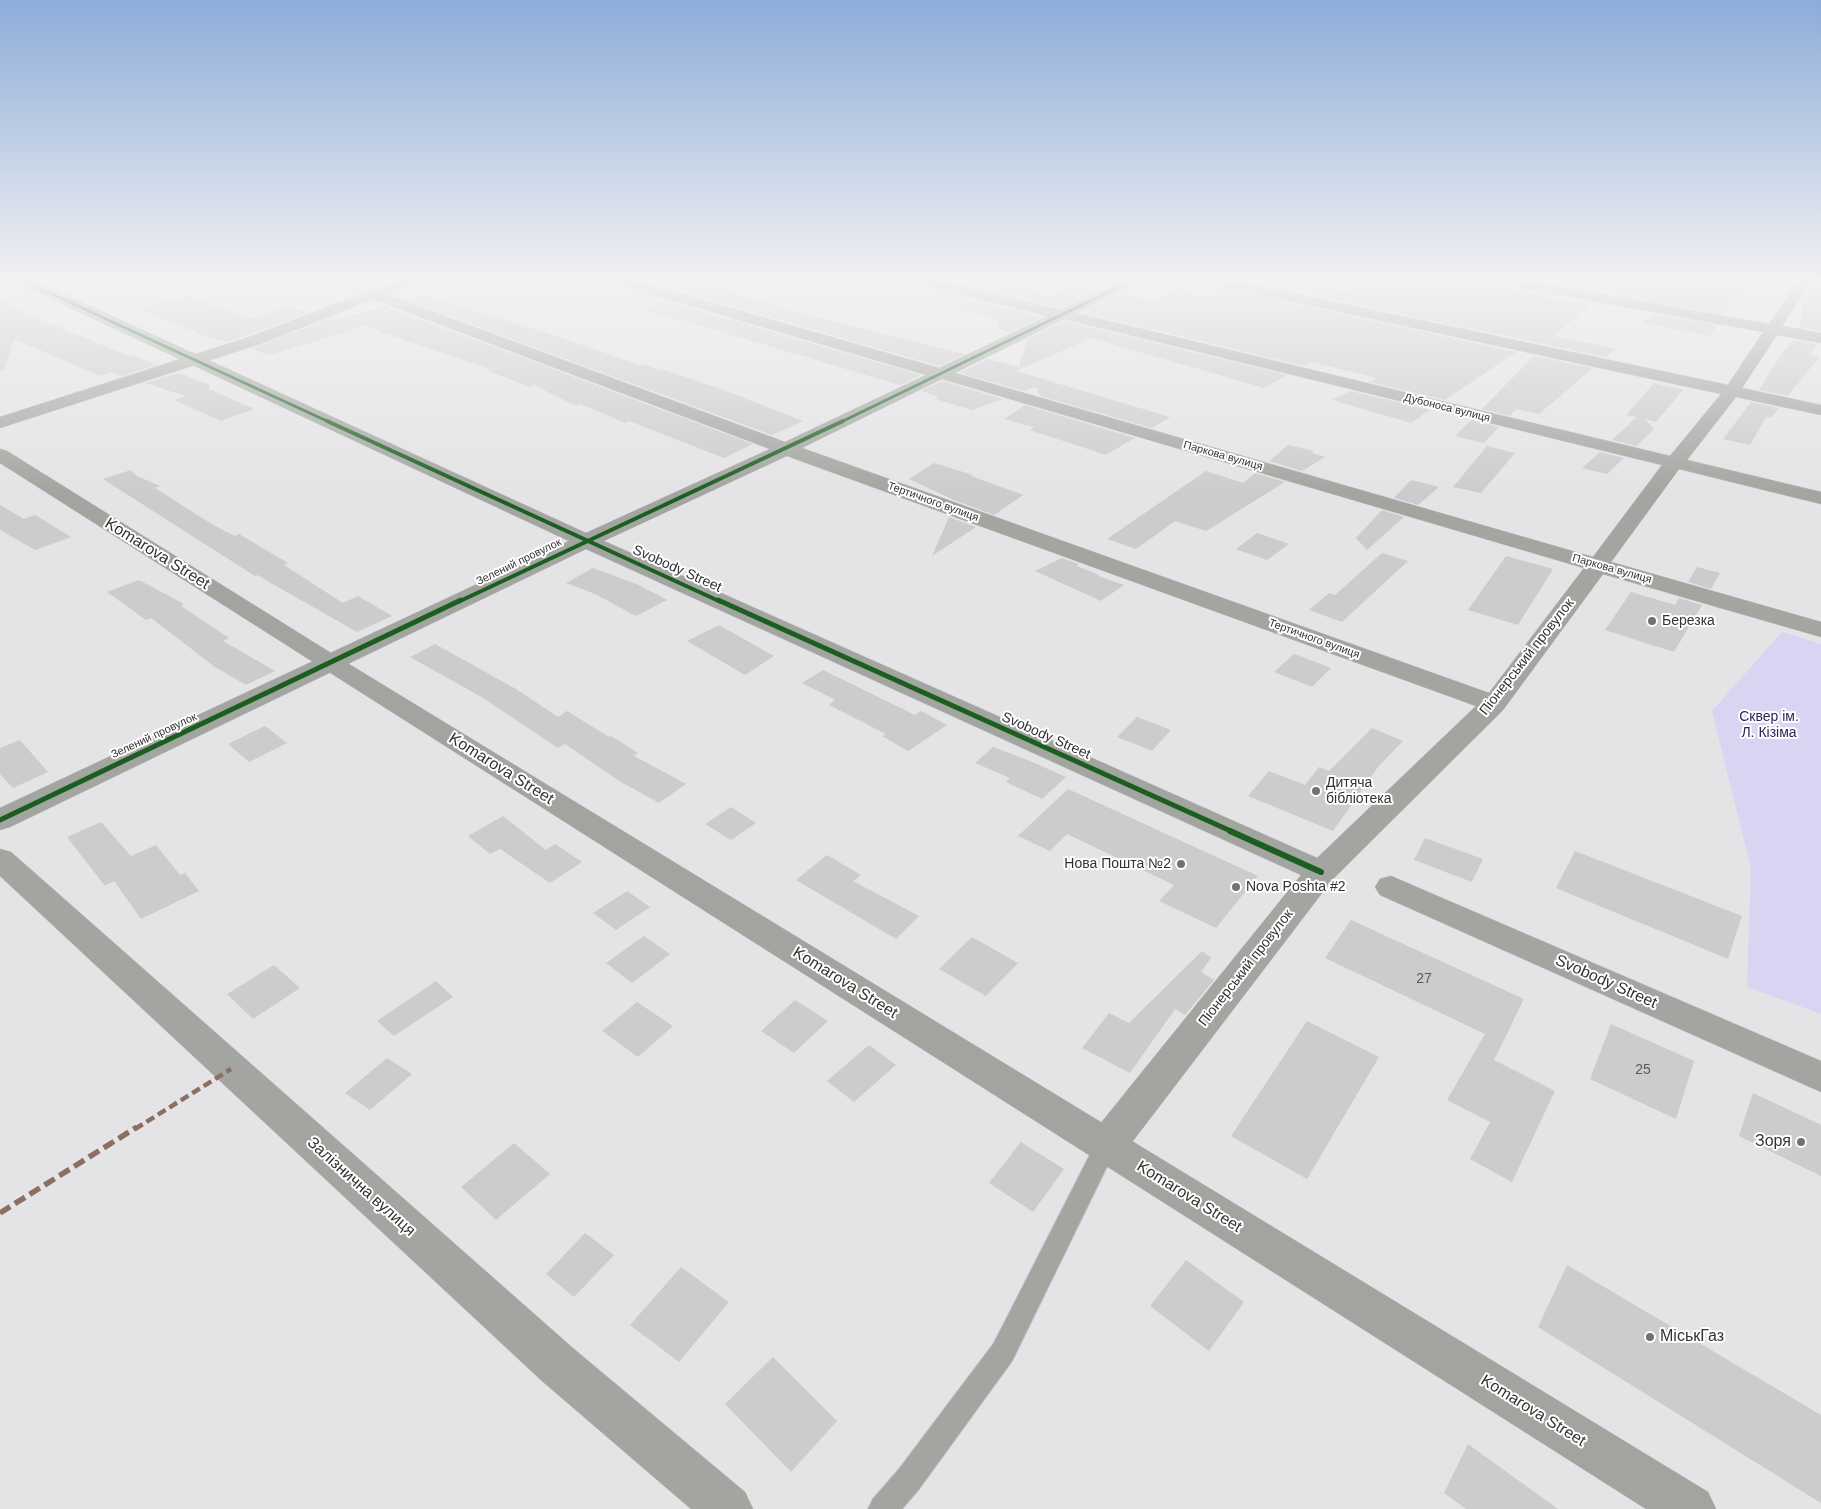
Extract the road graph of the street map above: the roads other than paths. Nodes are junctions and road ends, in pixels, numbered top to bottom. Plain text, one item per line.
1 (180, 352) edge
2 (223, 352) edge
3 (528, 352) edge
4 (865, 352) edge
5 (984, 352) edge
6 (1217, 352) edge
7 (1551, 352) edge
8 (1756, 352) edge
9 (199, 361) junction
10 (939, 374) junction
11 (1732, 391) junction
12 (1821, 410) edge
13 (0, 423) edge
14 (786, 449) junction
15 (0, 455) edge
16 (1674, 462) junction
17 (1821, 498) edge
18 (586, 541) junction
19 (1597, 565) junction
20 (1821, 630) edge
21 (330, 663) junction
22 (1494, 704) junction
23 (0, 820) edge
24 (0, 859) edge
25 (1321, 872) junction
26 (1391, 887) dead end
27 (1821, 1077) edge
28 (1106, 1146) junction
29 (728, 1509) edge
30 (883, 1509) edge
31 (1691, 1509) edge

1 - 9 street, Svobody Street
2 - 9 main road
3 - 14 street, Тертичного вулиця
4 - 10 street, Паркова вулиця
5 - 10 street, Зелений провулок
6 - 16 street, Дубоноса вулиця
7 - 11 street
8 - 11 street, Піонерський провулок
9 - 13 main road
9 - 18 street, Svobody Street
10 - 14 street, Зелений провулок
10 - 19 street, Паркова вулиця
11 - 12 street
11 - 16 street, Піонерський провулок
14 - 18 street, Зелений провулок
14 - 22 street, Тертичного вулиця
15 - 21 main road, Komarova Street
16 - 17 street, Дубоноса вулиця
16 - 19 street, Піонерський провулок
18 - 21 street, Зелений провулок
18 - 25 street, Svobody Street
19 - 20 street, Паркова вулиця
19 - 22 street, Піонерський провулок
21 - 23 street, Зелений провулок
21 - 28 main road, Komarova Street
22 - 25 street, Піонерський провулок
24 - 29 street, Залізнична вулиця
25 - 28 street, Піонерський провулок
26 - 27 street, Svobody Street
28 - 30 lane
28 - 31 main road, Komarova Street

